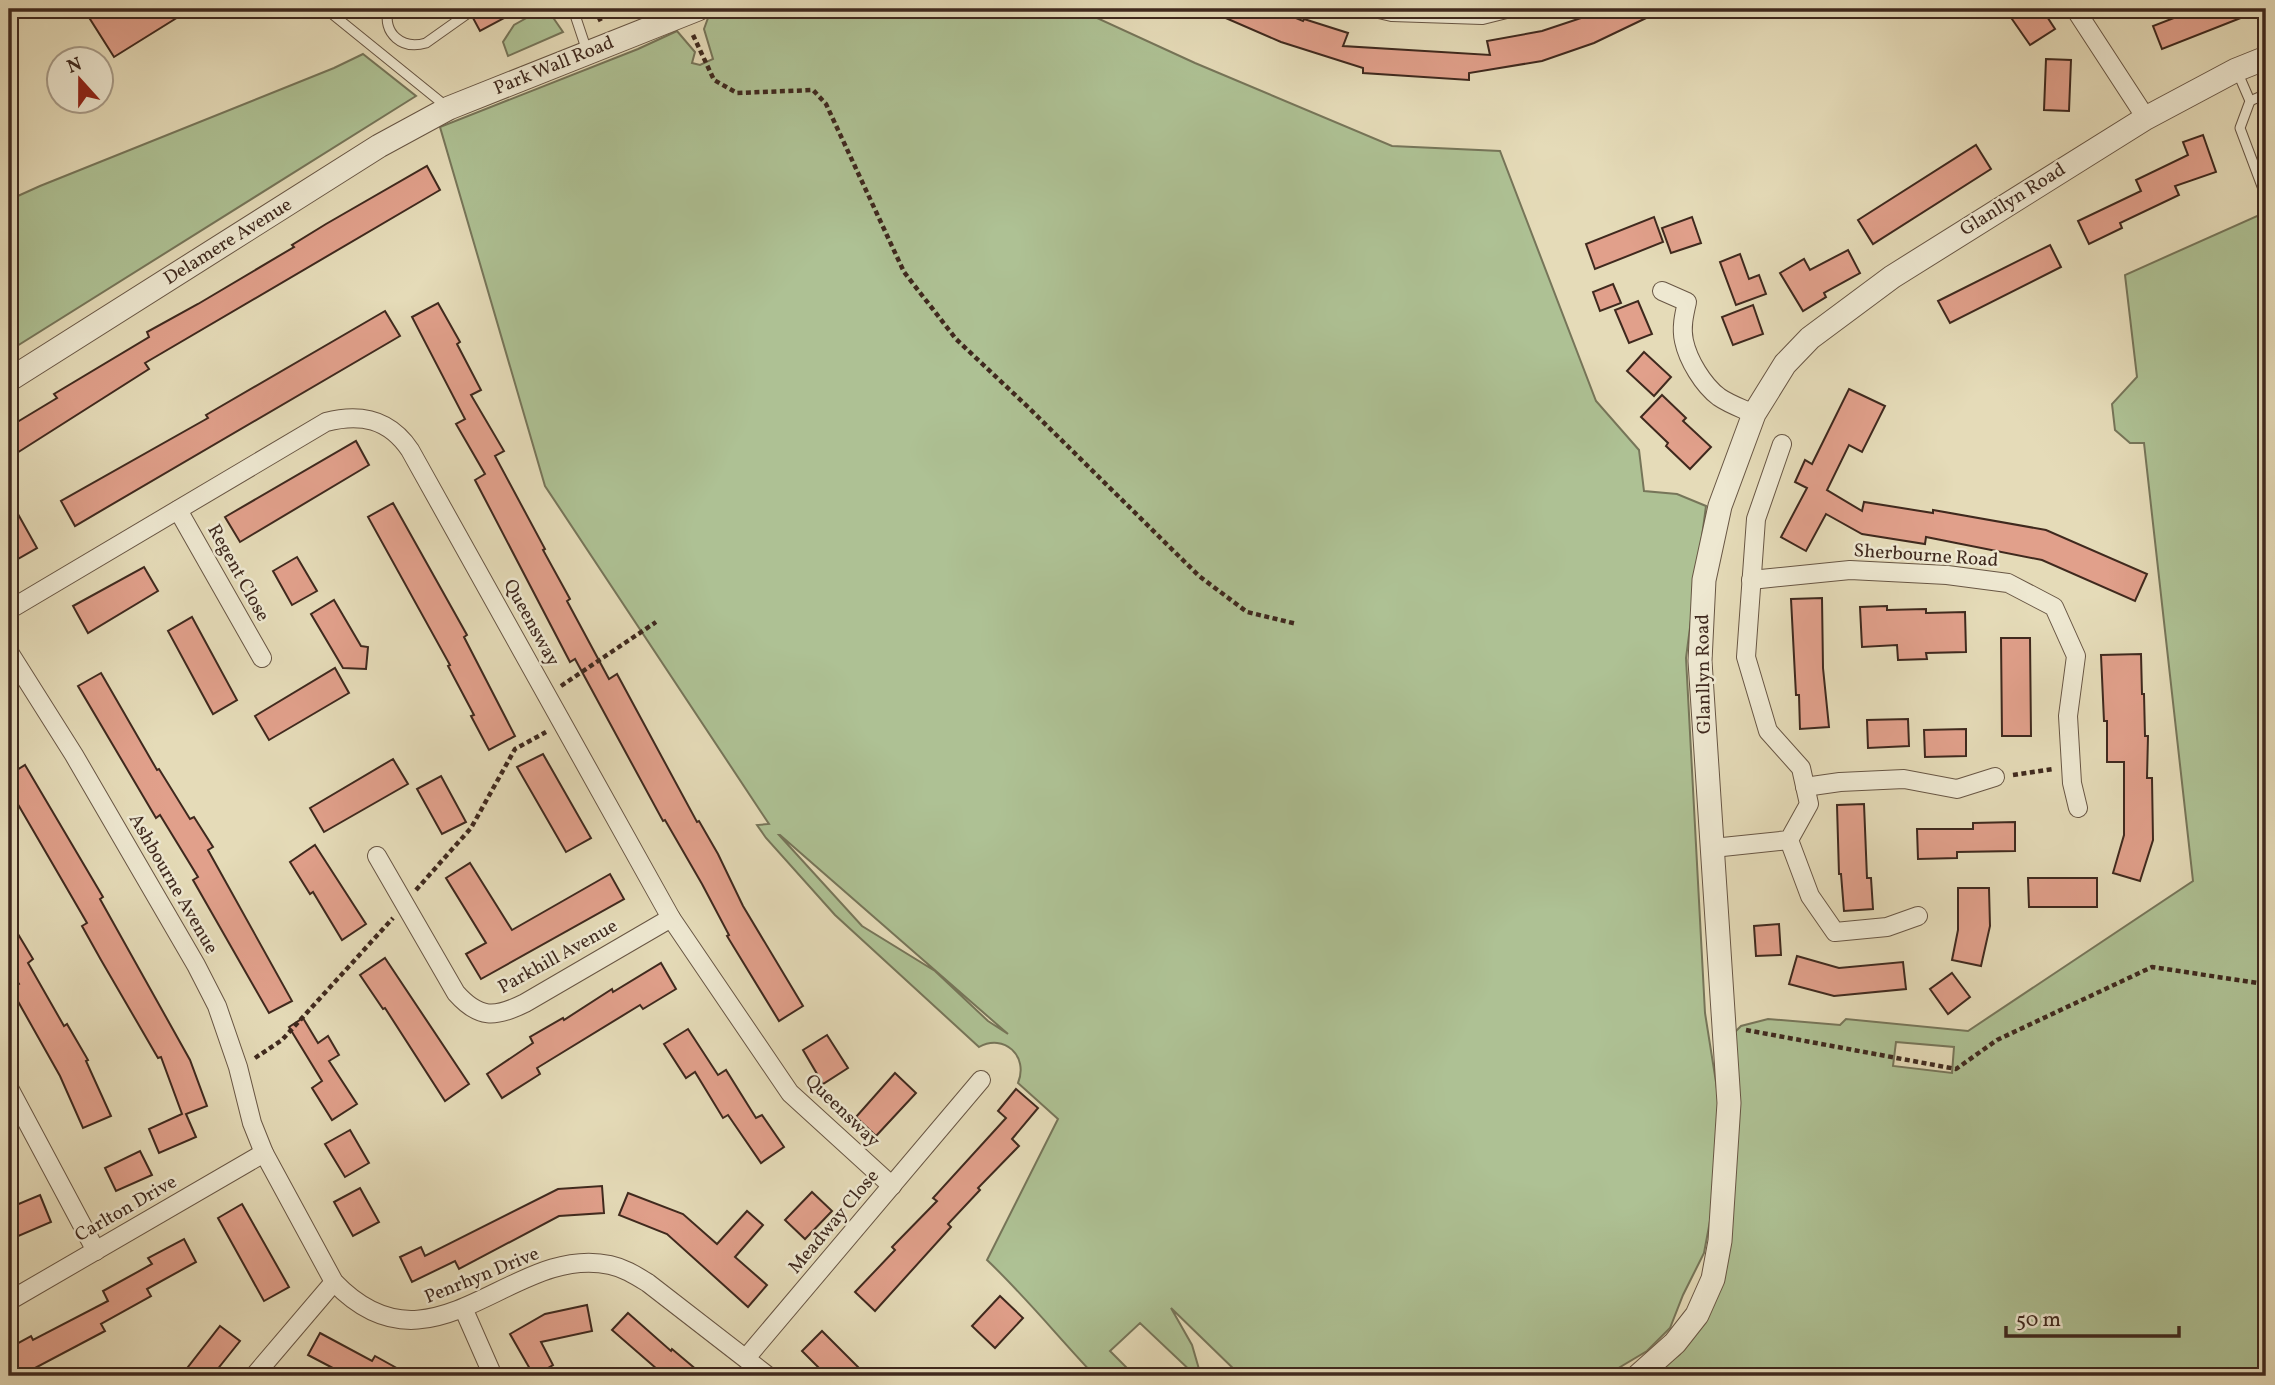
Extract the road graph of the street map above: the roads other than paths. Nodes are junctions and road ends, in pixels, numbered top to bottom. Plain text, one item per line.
1 (326, 9) edge
2 (388, 9) edge
3 (474, 9) edge
4 (573, 9) edge
5 (1379, 9) edge
6 (1506, 9) edge
7 (2075, 9) edge
8 (690, 12) edge
9 (587, 53) junction
10 (2266, 58) edge
11 (2236, 70) junction
12 (2266, 94) edge
13 (2250, 101) junction
14 (449, 108) junction
15 (2146, 118) junction
16 (2266, 197) edge
17 (1662, 291) dead end
18 (9, 380) edge
19 (1754, 414) junction
20 (1782, 443) dead end
21 (178, 510) junction
22 (1751, 580) junction
23 (9, 610) edge
24 (9, 652) edge
25 (262, 658) dead end
26 (1995, 777) road end
27 (1805, 787) junction
28 (2078, 808) dead end
29 (1789, 840) junction
30 (1713, 848) junction
31 (377, 856) dead end
32 (1918, 916) dead end
33 (671, 918) junction
34 (981, 1080) dead end
35 (9, 1088) edge
36 (264, 1153) junction
37 (892, 1186) junction
38 (96, 1251) junction
39 (334, 1283) junction
40 (9, 1301) edge
41 (464, 1310) junction
42 (746, 1358) junction
43 (254, 1376) edge
44 (493, 1376) edge
45 (768, 1376) edge
46 (1638, 1376) edge

1 - 14 lane
2 - 3 lane
4 - 9 lane
5 - 6 street
7 - 15 street
8 - 9 street, Park Wall Road
9 - 14 street, Park Wall Road
10 - 11 street, Glanllyn Road
11 - 13 lane
11 - 15 street, Glanllyn Road
12 - 13 lane
13 - 16 lane
14 - 18 street, Delamere Avenue
15 - 19 street, Glanllyn Road
17 - 19 street
19 - 30 street, Glanllyn Road
20 - 22 street
21 - 23 street, Queensway
21 - 25 street, Regent Close
21 - 33 street, Queensway
22 - 27 street
22 - 28 street, Sherbourne Road
24 - 36 street, Ashbourne Avenue
26 - 27 street
27 - 29 street
29 - 30 street
29 - 32 street
30 - 46 street, Glanllyn Road
31 - 33 street, Parkhill Avenue
33 - 37 street, Queensway
34 - 37 street, Meadway Close
35 - 38 street
36 - 38 street, Carlton Drive
36 - 39 street, Penrhyn Drive
37 - 42 street, Meadway Close
38 - 40 street, Carlton Drive
39 - 41 street, Penrhyn Drive
39 - 43 street
41 - 42 street, Penrhyn Drive
41 - 44 street
42 - 45 street, Penrhyn Drive

